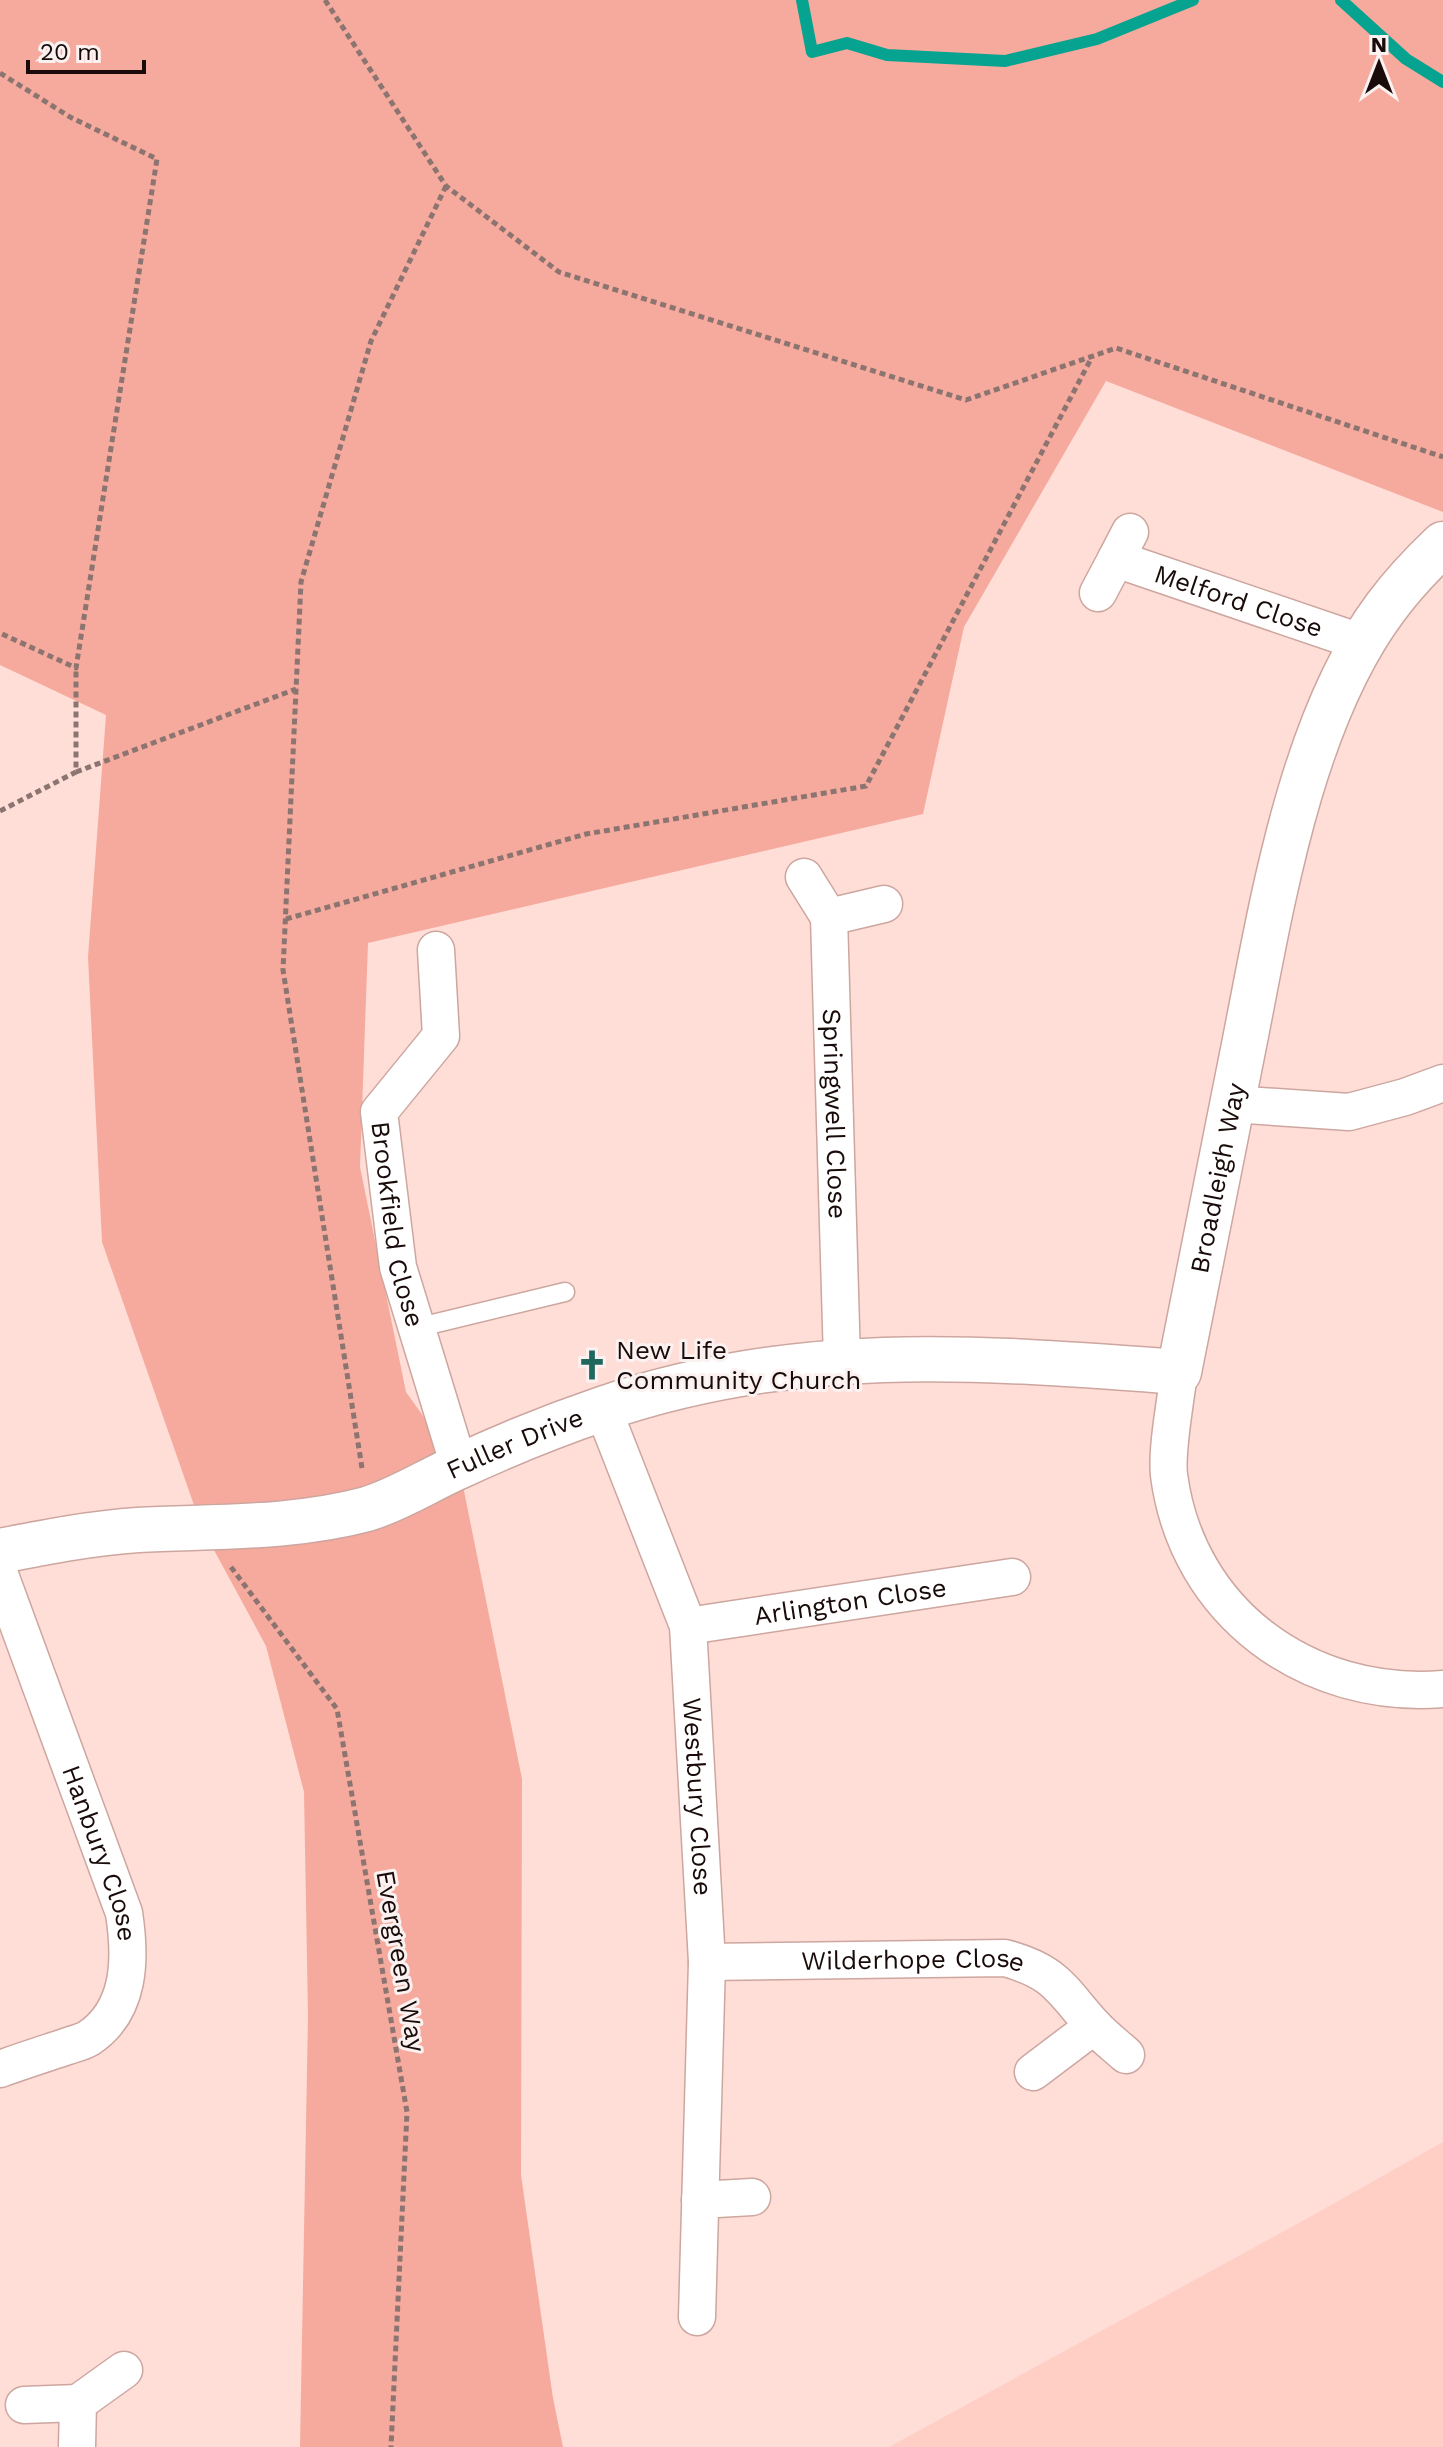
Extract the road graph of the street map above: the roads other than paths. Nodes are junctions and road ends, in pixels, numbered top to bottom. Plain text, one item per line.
1 (1443, 544) edge
2 (1098, 593) dead end
3 (1363, 643) junction
4 (804, 877) dead end
5 (884, 904) dead end
6 (829, 917) junction
7 (436, 950) dead end
8 (1443, 1083) edge
9 (1232, 1104) junction
10 (565, 1292) dead end
11 (416, 1328) junction
12 (842, 1360) junction
13 (1179, 1372) junction
14 (603, 1409) junction
15 (459, 1466) junction
16 (0, 1551) edge
17 (0, 1575) edge
18 (1012, 1577) dead end
19 (688, 1626) junction
20 (1443, 1689) edge
21 (707, 1962) junction
22 (1094, 2026) junction
23 (1126, 2055) dead end
24 (0, 2069) edge
25 (1033, 2072) dead end
26 (752, 2197) dead end
27 (700, 2200) junction
28 (697, 2317) dead end
29 (124, 2370) dead end
30 (78, 2403) junction
31 (24, 2405) dead end
32 (77, 2447) edge

1 - 3 street, Broadleigh Way
2 - 3 street, Melford Close
3 - 9 street, Broadleigh Way
4 - 6 street
5 - 6 street
6 - 12 street, Springwell Close
7 - 11 street, Brookfield Close
8 - 9 street
9 - 13 street, Broadleigh Way
10 - 11 lane
11 - 15 street, Brookfield Close
12 - 13 street, Fuller Drive
12 - 14 street, Fuller Drive
13 - 20 street, Broadleigh Way
14 - 15 street, Fuller Drive
14 - 19 street, Westbury Close
15 - 16 street, Fuller Drive
17 - 24 street, Hanbury Close
18 - 19 street, Arlington Close
19 - 21 street, Westbury Close
21 - 22 street, Wilderhope Close
21 - 27 street, Westbury Close
22 - 23 street, Wilderhope Close
22 - 25 street
26 - 27 street
27 - 28 street, Westbury Close
29 - 30 street
30 - 31 street
30 - 32 street

